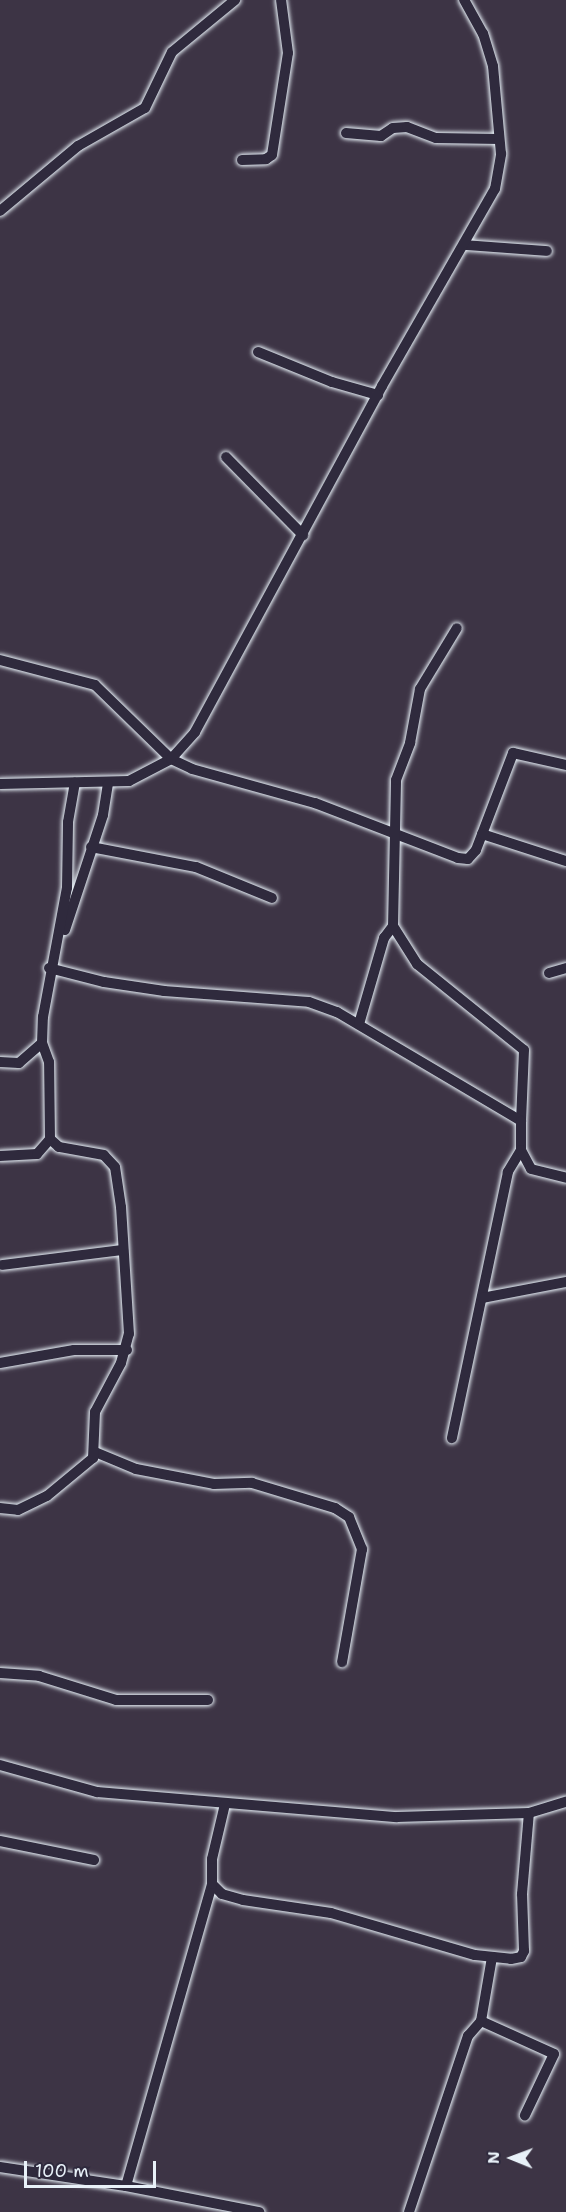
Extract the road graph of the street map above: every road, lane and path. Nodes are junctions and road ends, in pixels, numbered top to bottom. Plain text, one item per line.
1 (235, 0) edge
2 (281, 0) edge
3 (464, 0) edge
4 (346, 133) dead end
5 (499, 139) junction
6 (242, 160) dead end
7 (0, 211) edge
8 (465, 245) junction
9 (547, 251) dead end
10 (258, 352) dead end
11 (378, 394) junction
12 (226, 457) dead end
13 (303, 535) junction
14 (457, 628) dead end
15 (0, 660) edge
16 (171, 759) junction
17 (566, 765) edge
18 (75, 783) junction
19 (0, 784) edge
20 (108, 784) junction
21 (397, 834) junction
22 (482, 834) junction
23 (92, 847) junction
24 (566, 861) edge
25 (272, 898) dead end
26 (393, 926) junction
27 (566, 968) edge
28 (53, 969) junction
29 (549, 973) dead end
30 (359, 1024) junction
31 (42, 1043) junction
32 (0, 1062) edge
33 (522, 1121) junction
34 (50, 1139) junction
35 (521, 1150) junction
36 (0, 1156) edge
37 (566, 1178) edge
38 (123, 1250) junction
39 (2, 1265) dead end
40 (566, 1282) edge
41 (482, 1298) junction
42 (127, 1350) junction
43 (0, 1363) edge
44 (452, 1438) dead end
45 (95, 1452) junction
46 (0, 1508) edge
47 (342, 1662) dead end
48 (0, 1673) edge
49 (207, 1700) dead end
50 (0, 1765) edge
51 (566, 1802) edge
52 (225, 1804) junction
53 (529, 1813) junction
54 (0, 1841) edge
55 (94, 1860) dead end
56 (212, 1884) junction
57 (492, 1957) junction
58 (482, 2021) junction
59 (525, 2115) dead end
60 (0, 2167) edge
61 (126, 2186) junction
62 (228, 2209) edge
63 (259, 2212) edge
64 (409, 2212) edge

1 - 7 street
2 - 6 street
3 - 5 street
4 - 5 street
5 - 8 street
8 - 9 street
8 - 11 street
10 - 11 street
11 - 13 street
12 - 13 street
13 - 16 street
14 - 21 street
15 - 16 street
16 - 20 street
16 - 21 street
17 - 22 street
18 - 19 street
18 - 20 street
18 - 28 street
20 - 23 street
21 - 22 street
21 - 26 street
22 - 24 street
23 - 25 street
23 - 28 street
26 - 30 street
26 - 33 street
27 - 29 street
28 - 30 street
28 - 31 street
30 - 33 street
31 - 32 street
31 - 34 street
33 - 35 street
34 - 36 street
34 - 38 street
35 - 37 street
35 - 41 street
38 - 39 street
38 - 42 street
40 - 41 street
41 - 44 street
42 - 43 street
42 - 45 street
45 - 46 street
45 - 47 street
48 - 49 street
50 - 52 street
51 - 53 street
52 - 53 street
52 - 56 street
53 - 57 street
54 - 55 street
56 - 57 street
56 - 61 street
57 - 58 street
58 - 59 street
58 - 64 street
60 - 61 street
61 - 62 street
62 - 63 street

